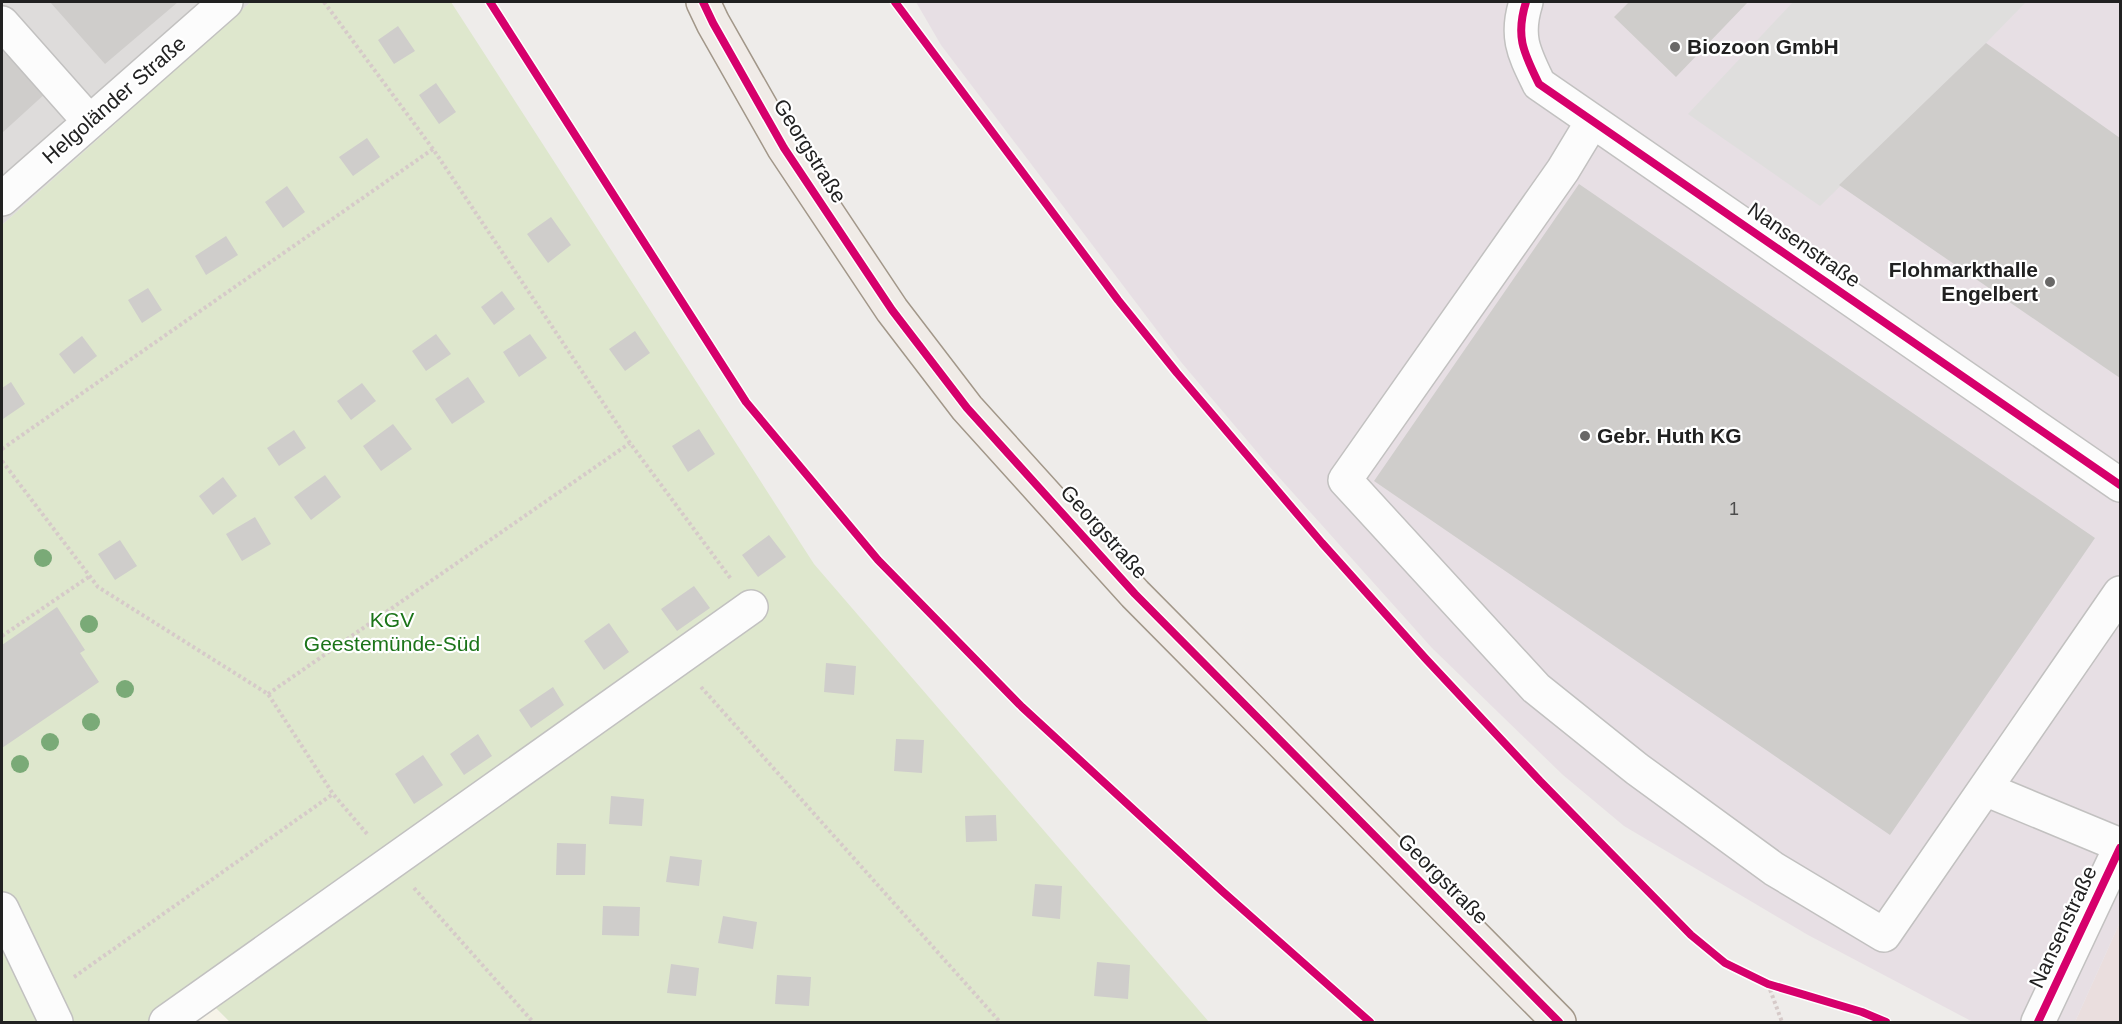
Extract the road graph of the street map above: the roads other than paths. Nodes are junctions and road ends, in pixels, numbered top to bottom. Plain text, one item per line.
1 (226, 2) edge
2 (703, 2) edge
3 (1526, 2) edge
4 (2, 24) edge
5 (89, 121) junction
6 (1593, 122) junction
7 (2, 199) edge
8 (2121, 485) edge
9 (2121, 593) edge
10 (751, 607) road end
11 (1985, 789) junction
12 (2121, 846) edge
13 (2, 909) edge
14 (50, 1010) edge
15 (166, 1023) edge
16 (1559, 1023) edge
17 (2038, 1023) edge

1 - 5 street, Helgoländer Straße
2 - 16 main road, Georgstraße
3 - 6 street, Nansenstraße
4 - 5 street
5 - 7 street, Helgoländer Straße
6 - 8 street, Nansenstraße
6 - 11 street
9 - 11 street
10 - 15 street
11 - 12 street
12 - 17 street, Nansenstraße
13 - 14 street

